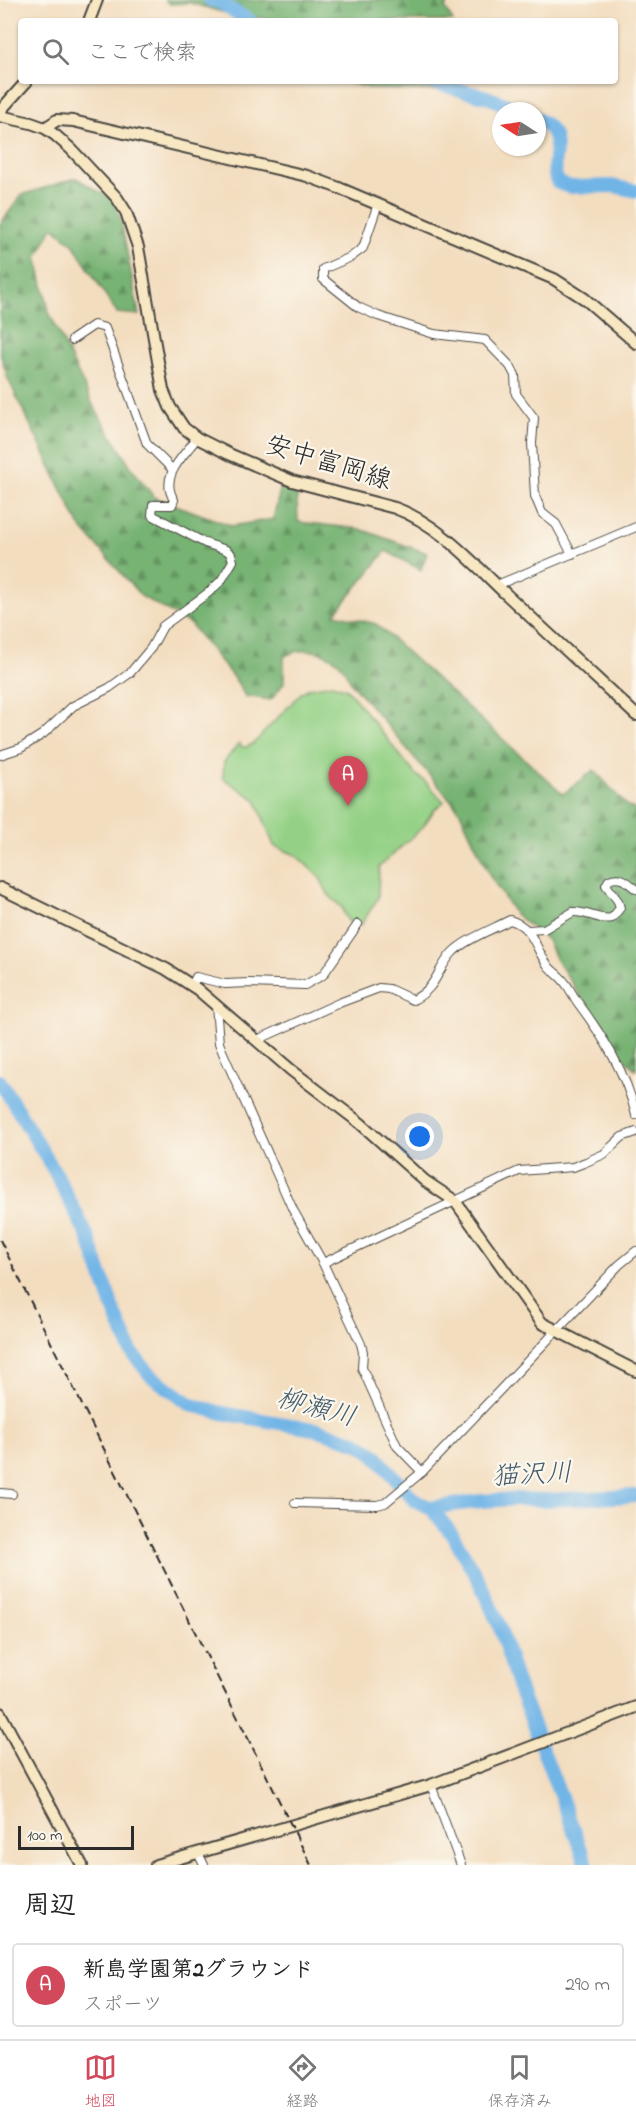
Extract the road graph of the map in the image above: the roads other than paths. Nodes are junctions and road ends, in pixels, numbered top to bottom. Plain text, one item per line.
1 (98, 0) edge
2 (90, 18) edge
3 (24, 84) edge
4 (0, 111) edge
5 (0, 116) edge
6 (45, 128) junction
7 (378, 204) junction
8 (72, 340) dead end
9 (636, 343) edge
10 (197, 438) junction
11 (173, 470) junction
12 (636, 526) edge
13 (572, 554) junction
14 (497, 585) junction
15 (636, 715) edge
16 (0, 755) edge
17 (0, 888) edge
18 (636, 889) edge
19 (358, 924) dead end
20 (528, 930) junction
21 (192, 986) junction
22 (216, 1005) junction
23 (257, 1040) junction
24 (636, 1115) edge
25 (636, 1132) edge
26 (455, 1202) junction
27 (636, 1251) edge
28 (323, 1263) junction
29 (557, 1332) junction
30 (636, 1371) edge
31 (419, 1475) junction
32 (0, 1493) edge
33 (12, 1494) dead end
34 (294, 1503) dead end
35 (636, 1707) edge
36 (0, 1713) edge
37 (431, 1785) junction
38 (198, 1853) junction
39 (82, 1865) edge
40 (156, 1865) edge
41 (204, 1865) edge
42 (461, 1865) edge

1 - 2 street
3 - 4 street
5 - 6 street, 安中富岡線
6 - 7 street
6 - 10 street, 安中富岡線
7 - 9 street
7 - 13 street
8 - 11 street
10 - 11 street
10 - 14 street, 安中富岡線
11 - 16 street
12 - 13 street
13 - 14 street
14 - 15 street, 安中富岡線
17 - 21 street
18 - 20 street
19 - 21 street
20 - 23 street
20 - 24 street
21 - 22 street
22 - 23 street
22 - 28 street
23 - 26 street
25 - 26 street
26 - 28 street
26 - 29 street
27 - 29 street
28 - 31 street
29 - 30 street
29 - 31 street
31 - 34 street
32 - 33 street
35 - 37 street
36 - 39 street
37 - 38 street
37 - 42 street
38 - 40 street
38 - 41 street

